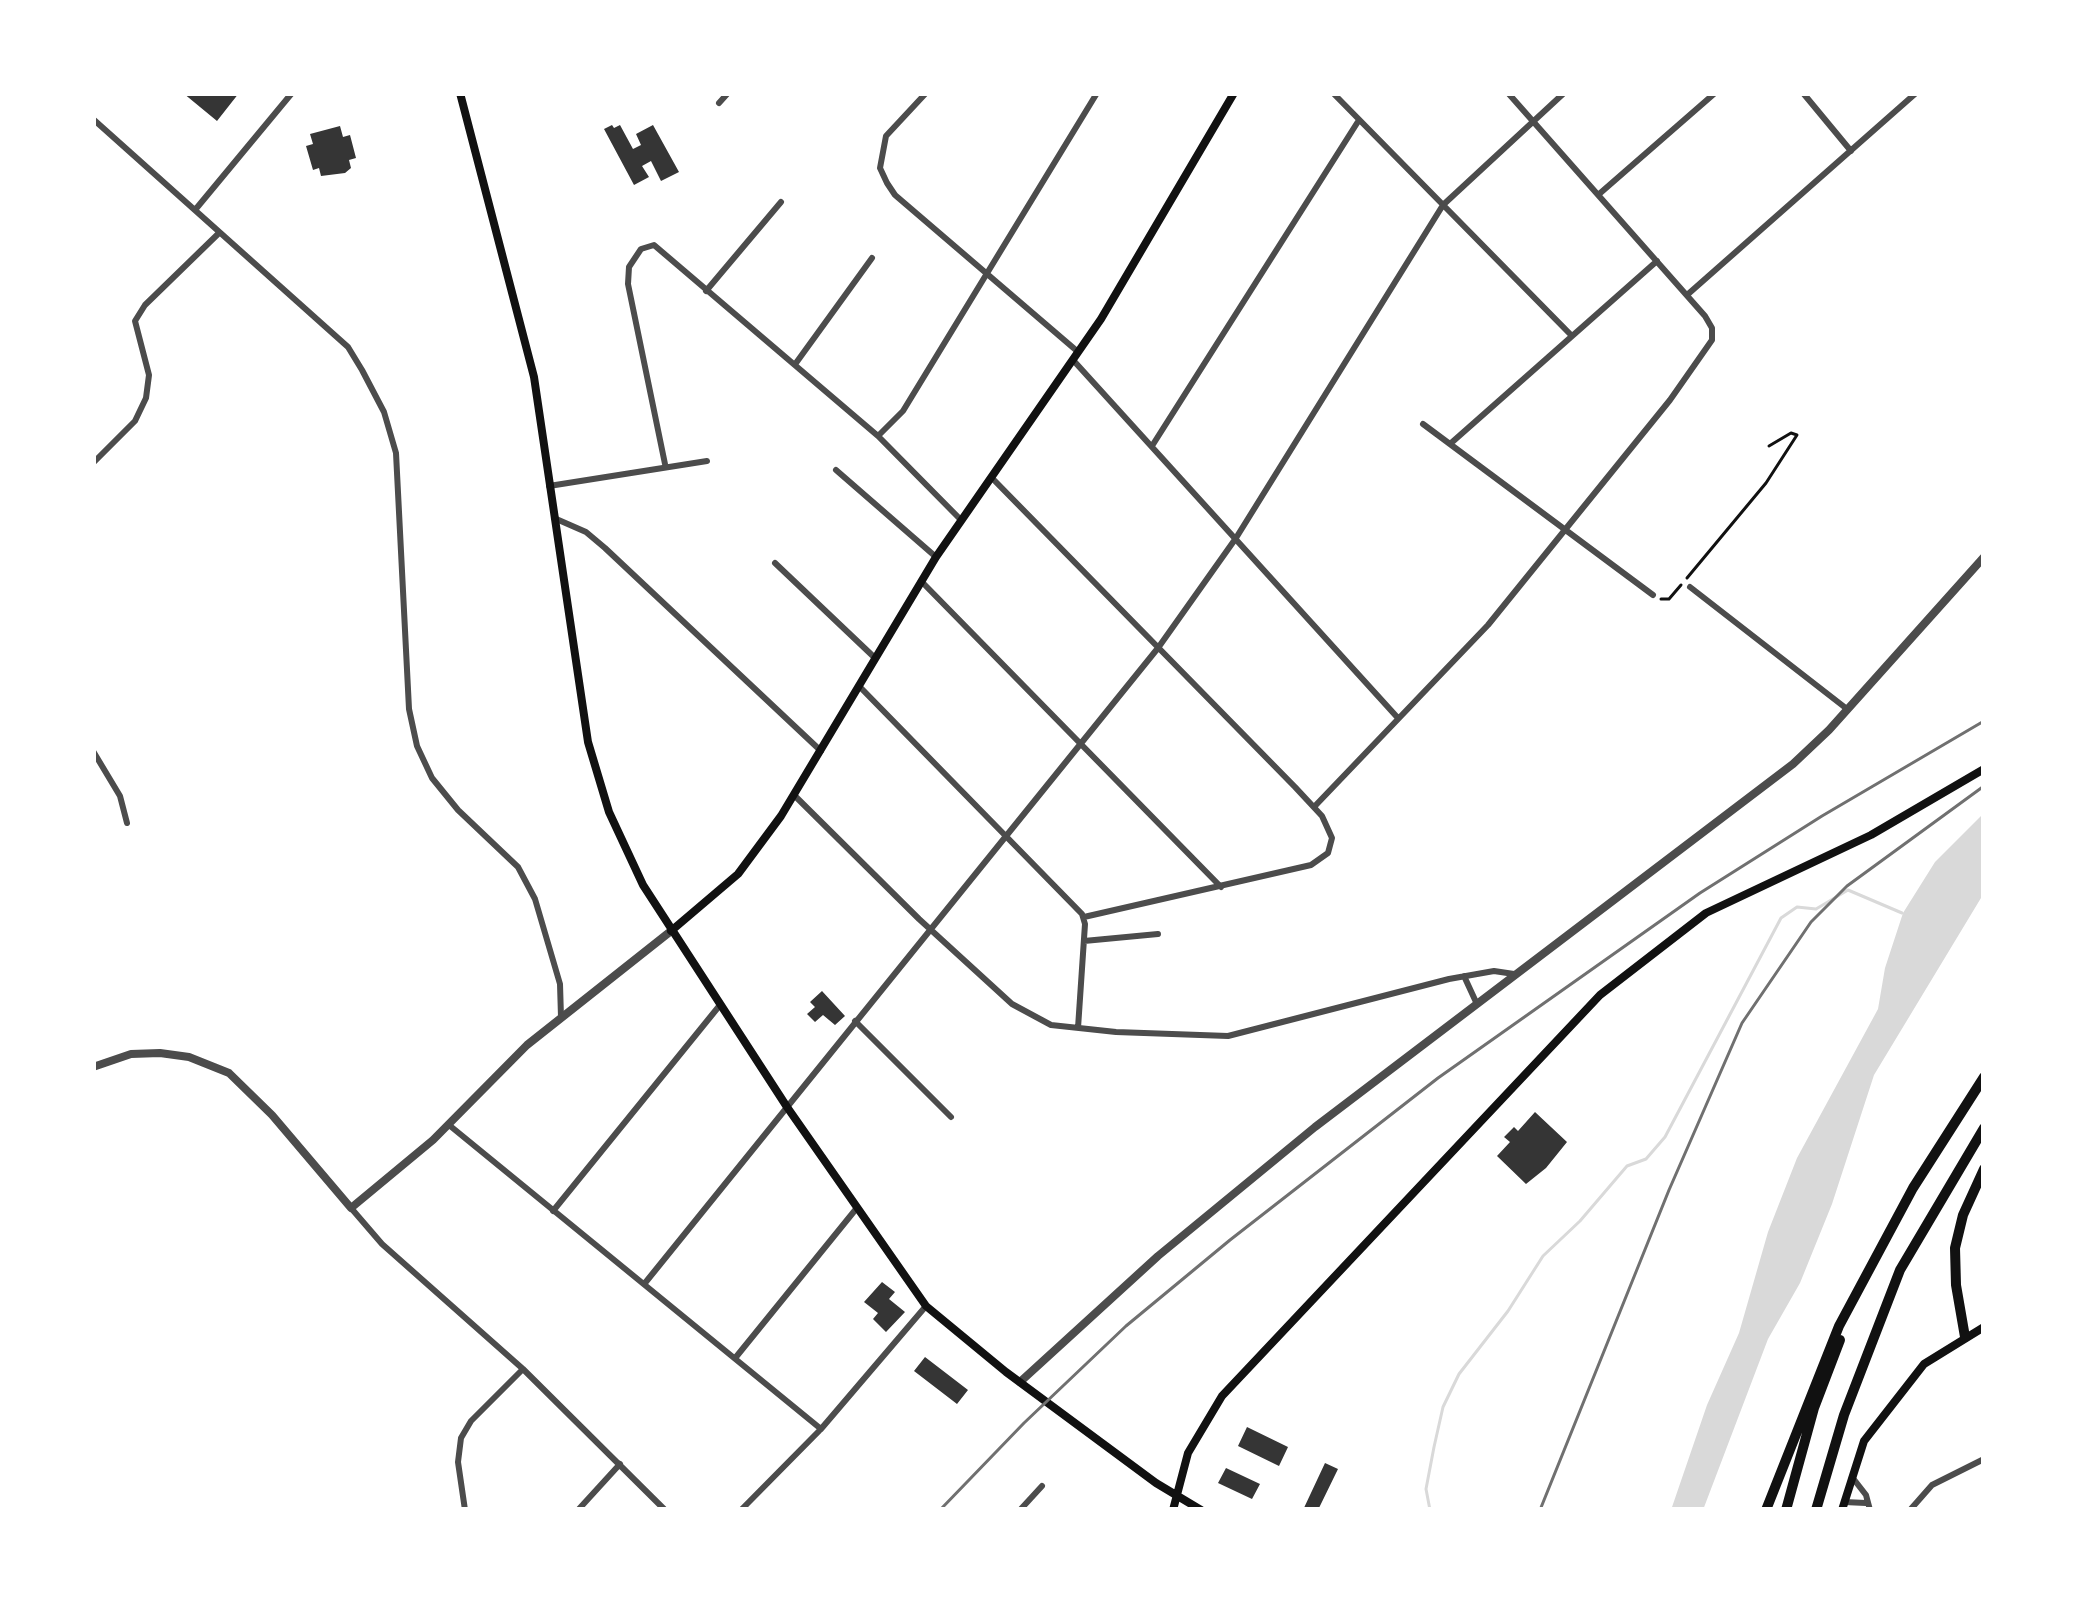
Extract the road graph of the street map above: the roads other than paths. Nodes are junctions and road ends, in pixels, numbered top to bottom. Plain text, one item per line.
1 (292, 93) edge
2 (460, 93) edge
3 (728, 93) edge
4 (926, 93) edge
5 (1097, 93) edge
6 (1234, 93) edge
7 (1333, 93) edge
8 (1508, 93) edge
9 (1564, 93) edge
10 (1715, 93) edge
11 (1803, 93) edge
12 (1916, 93) edge
13 (719, 103) dead end
14 (93, 119) edge
15 (1359, 120) junction
16 (1533, 121) junction
17 (1851, 151) junction
18 (1598, 195) junction
19 (781, 202) dead end
20 (1443, 205) junction
21 (195, 210) junction
22 (218, 234) junction
23 (872, 258) dead end
24 (1657, 261) junction
25 (989, 272) junction
26 (706, 291) junction
27 (1687, 295) junction
28 (1572, 336) junction
29 (1076, 356) junction
30 (796, 363) junction
31 (1423, 424) dead end
32 (878, 436) junction
33 (1450, 444) junction
34 (1152, 446) junction
35 (706, 461) dead end
36 (93, 463) edge
37 (665, 464) junction
38 (836, 470) dead end
39 (991, 477) junction
40 (549, 486) junction
41 (554, 518) junction
42 (962, 520) junction
43 (1564, 532) junction
44 (1236, 538) junction
45 (936, 557) junction
46 (1984, 557) edge
47 (775, 563) dead end
48 (921, 581) junction
49 (1690, 587) dead end
50 (1653, 595) road end
51 (1158, 648) junction
52 (875, 658) junction
53 (859, 686) junction
54 (1847, 709) junction
55 (1398, 718) junction
56 (1084, 743) junction
57 (821, 751) junction
58 (93, 752) edge
59 (1984, 769) edge
60 (794, 795) junction
61 (1314, 807) junction
62 (127, 823) dead end
63 (1008, 837) junction
64 (1221, 887) junction
65 (1084, 917) junction
66 (931, 929) junction
67 (671, 931) junction
68 (1158, 934) dead end
69 (1084, 940) junction
70 (1514, 974) junction
71 (1464, 976) junction
72 (1476, 1002) junction
73 (720, 1005) junction
74 (561, 1018) junction
75 (855, 1021) junction
76 (1078, 1029) junction
77 (93, 1067) edge
78 (1984, 1077) edge
79 (788, 1107) junction
80 (951, 1117) dead end
81 (449, 1125) junction
82 (1984, 1128) edge
83 (1984, 1169) edge
84 (351, 1208) junction
85 (856, 1209) junction
86 (553, 1211) junction
87 (1875, 1259) junction
88 (645, 1283) junction
89 (926, 1306) junction
90 (1984, 1327) edge
91 (1965, 1337) junction
92 (736, 1357) junction
93 (523, 1370) junction
94 (1020, 1382) junction
95 (821, 1429) junction
96 (1984, 1459) edge
97 (620, 1464) junction
98 (1851, 1476) junction
99 (1042, 1486) dead end
100 (1176, 1496) junction
101 (1843, 1506) edge
102 (1868, 1507) edge
103 (465, 1510) edge
104 (578, 1510) edge
105 (664, 1510) edge
106 (741, 1510) edge
107 (1020, 1510) edge
108 (1173, 1510) edge
109 (1201, 1510) edge
110 (1766, 1510) edge
111 (1786, 1510) edge
112 (1816, 1510) edge
113 (1910, 1510) edge

1 - 21 street
2 - 40 main road
3 - 13 street
4 - 25 street
5 - 25 street
6 - 29 main road
7 - 15 street
8 - 16 street
9 - 16 street
10 - 18 street
11 - 17 street
12 - 17 street
14 - 21 street
15 - 20 street
15 - 34 street
16 - 18 street
16 - 20 street
17 - 27 street
18 - 24 street
19 - 26 street
20 - 28 street
20 - 44 street
21 - 22 street
22 - 36 street
22 - 74 street
23 - 30 street
24 - 27 street
24 - 28 street
25 - 29 street
25 - 32 street
26 - 30 street
26 - 37 street
27 - 43 street
28 - 33 street
29 - 34 street
29 - 39 main road
30 - 32 street
31 - 33 street
32 - 42 street
33 - 43 street
34 - 44 street
35 - 37 street
37 - 40 street
38 - 45 street
39 - 42 main road
39 - 51 street
40 - 41 main road
41 - 57 street
41 - 67 main road
42 - 45 main road
43 - 50 street
43 - 55 street
44 - 51 street
44 - 55 street
45 - 48 main road
46 - 54 street
47 - 52 street
48 - 52 main road
48 - 56 street
49 - 54 street
51 - 56 street
51 - 61 street
52 - 53 main road
53 - 57 main road
53 - 63 street
54 - 70 street
55 - 61 street
56 - 63 street
56 - 64 street
57 - 60 main road
58 - 62 street
59 - 100 main road
60 - 66 street
60 - 67 main road
61 - 64 street
63 - 65 street
63 - 66 street
64 - 65 street
65 - 69 street
66 - 75 street
66 - 76 street
67 - 73 main road
67 - 74 street
68 - 69 street
69 - 76 street
70 - 71 street
70 - 72 street
71 - 72 street
71 - 76 street
72 - 94 street
73 - 79 main road
73 - 86 street
74 - 81 street
75 - 79 street
75 - 80 street
77 - 84 street
78 - 87 highway
79 - 85 main road
79 - 88 street
81 - 84 street
81 - 86 street
82 - 112 highway
83 - 91 highway
84 - 93 street
85 - 89 main road
85 - 92 street
86 - 88 street
87 - 110 highway
87 - 111 highway
88 - 92 street
89 - 94 main road
89 - 95 street
90 - 91 main road
91 - 98 main road
92 - 95 street
93 - 97 street
93 - 103 street
94 - 100 main road
95 - 106 street
96 - 113 street
97 - 104 street
97 - 105 street
98 - 101 main road
98 - 102 street
99 - 107 street
100 - 108 main road
100 - 109 main road
101 - 102 street

